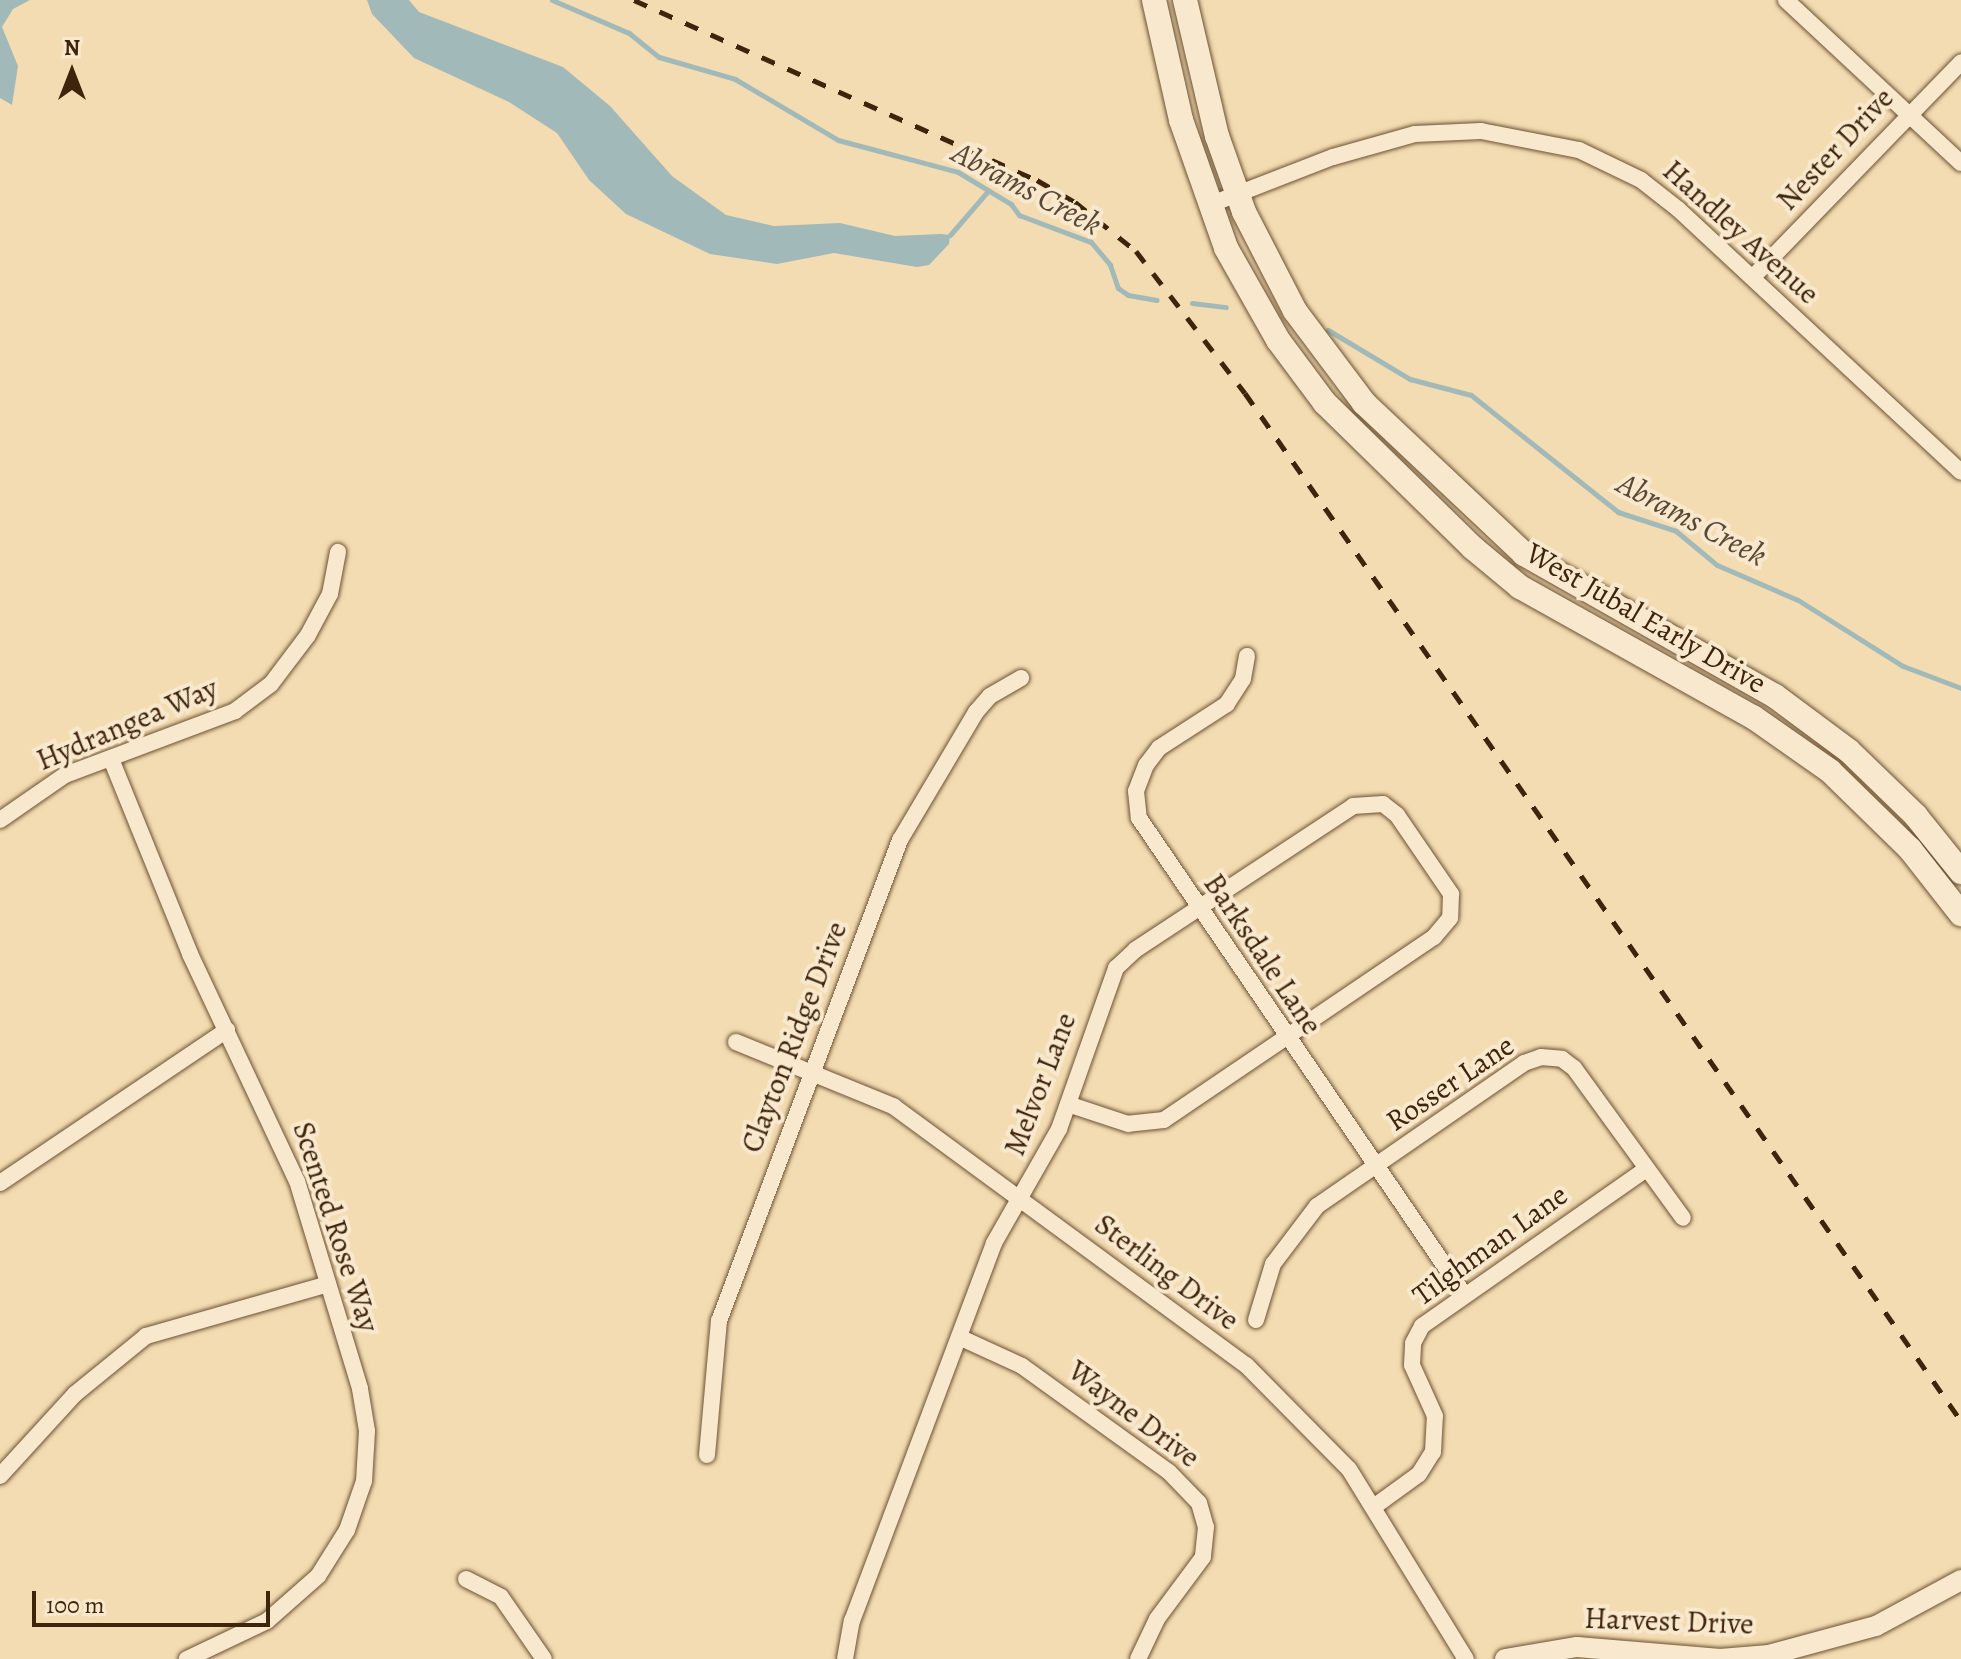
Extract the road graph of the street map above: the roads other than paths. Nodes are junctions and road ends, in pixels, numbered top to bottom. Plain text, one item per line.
1 (1154, 0) edge
2 (1185, 0) edge
3 (1786, 0) edge
4 (1961, 62) edge
5 (1907, 113) junction
6 (1961, 163) edge
7 (1238, 193) junction
8 (1209, 205) junction
9 (1753, 277) junction
10 (1961, 472) edge
11 (338, 552) dead end
12 (1247, 656) dead end
13 (1021, 678) dead end
14 (111, 759) junction
15 (0, 820) edge
16 (1961, 872) edge
17 (1198, 909) junction
18 (1961, 914) edge
19 (227, 1030) junction
20 (1286, 1037) junction
21 (736, 1042) dead end
22 (812, 1069) junction
23 (1068, 1104) junction
24 (1377, 1165) junction
25 (1646, 1169) junction
26 (0, 1183) edge
27 (1020, 1198) junction
28 (1683, 1218) dead end
29 (328, 1284) junction
30 (1464, 1294) junction
31 (1256, 1320) dead end
32 (959, 1337) junction
33 (707, 1455) dead end
34 (0, 1476) edge
35 (1375, 1506) junction
36 (466, 1579) dead end
37 (1961, 1580) edge
38 (1777, 1656) edge
39 (1748, 1658) edge
40 (187, 1659) edge
41 (544, 1659) edge
42 (845, 1659) edge
43 (1138, 1659) edge
44 (1466, 1659) edge
45 (1505, 1659) edge

1 - 8 main road, West Jubal Early Drive
2 - 7 main road, West Jubal Early Drive
3 - 5 street
4 - 5 street, Nester Drive
5 - 6 street
5 - 9 street, Nester Drive
7 - 8 street, Handley Avenue
7 - 9 street, Handley Avenue
7 - 16 main road, West Jubal Early Drive
8 - 18 main road, West Jubal Early Drive
9 - 10 street, Handley Avenue
11 - 14 street, Hydrangea Way
12 - 17 street, Barksdale Lane
13 - 22 street, Clayton Ridge Drive
14 - 15 street, Hydrangea Way
14 - 19 street, Scented Rose Way
17 - 20 street, Barksdale Lane
17 - 20 street, Melvor Lane
17 - 23 street, Melvor Lane
19 - 26 street
19 - 29 street, Scented Rose Way
20 - 23 street, Melvor Lane
20 - 24 street, Barksdale Lane
21 - 22 street, Sterling Drive
22 - 27 street, Sterling Drive
22 - 33 street, Clayton Ridge Drive
23 - 27 street, Melvor Lane
24 - 25 street, Rosser Lane
24 - 30 street, Barksdale Lane
24 - 31 street, Rosser Lane
25 - 28 street, Rosser Lane
25 - 30 street, Tilghman Lane
27 - 32 street, Melvor Lane
27 - 35 street, Sterling Drive
29 - 34 street
29 - 40 street, Scented Rose Way
30 - 35 street, Tilghman Lane
32 - 42 street, Melvor Lane
32 - 43 street, Wayne Drive
35 - 44 street, Sterling Drive
36 - 41 street
37 - 38 street, Harvest Drive
38 - 39 street, Harvest Drive
39 - 45 street, Harvest Drive

